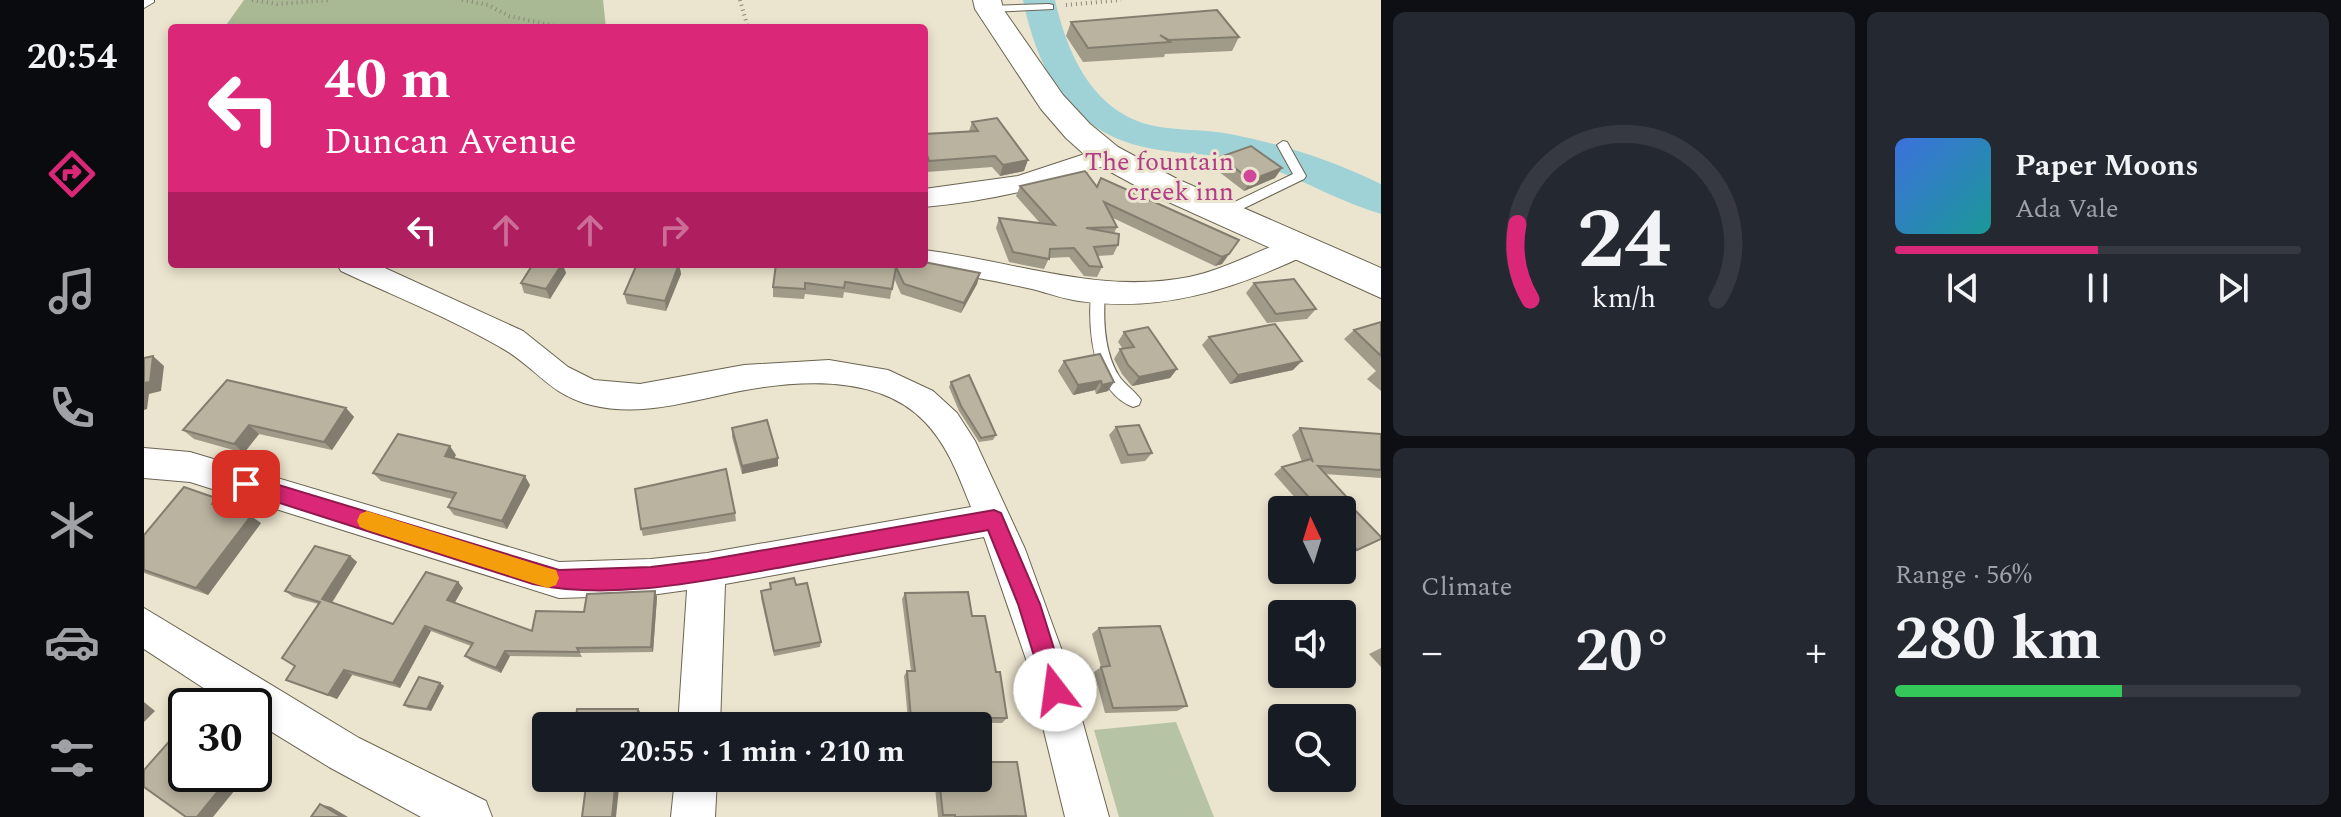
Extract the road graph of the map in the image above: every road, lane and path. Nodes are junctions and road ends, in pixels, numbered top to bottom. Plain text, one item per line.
1 (252, 0) edge
2 (330, 0) edge
3 (462, 0) edge
4 (740, 0) edge
5 (1121, 0) edge
6 (1095, 1) edge
7 (983, 3) edge
8 (1049, 7) joint
9 (546, 24) edge
10 (747, 24) edge
11 (1283, 145) dead end
12 (1106, 155) junction
13 (928, 198) edge
14 (1223, 213) junction
15 (1298, 247) junction
16 (928, 261) edge
17 (360, 268) edge
18 (1381, 284) edge
19 (1098, 293) junction
20 (1133, 400) dead end
21 (144, 463) edge
22 (994, 519) junction
23 (707, 570) junction
24 (144, 627) edge
25 (700, 712) edge
26 (695, 792) edge
27 (470, 817) edge
28 (693, 817) edge
29 (1087, 817) edge

1 - 2 path
3 - 9 path
4 - 10 path
5 - 6 path
6 - 8 path
7 - 8 lane
7 - 12 main road
11 - 14 lane
12 - 13 street
12 - 14 main road
14 - 15 main road
15 - 18 main road
15 - 19 street
16 - 19 street
17 - 22 street
19 - 20 lane
21 - 23 street
22 - 23 street
22 - 29 street
23 - 25 street
24 - 27 street
26 - 28 street

